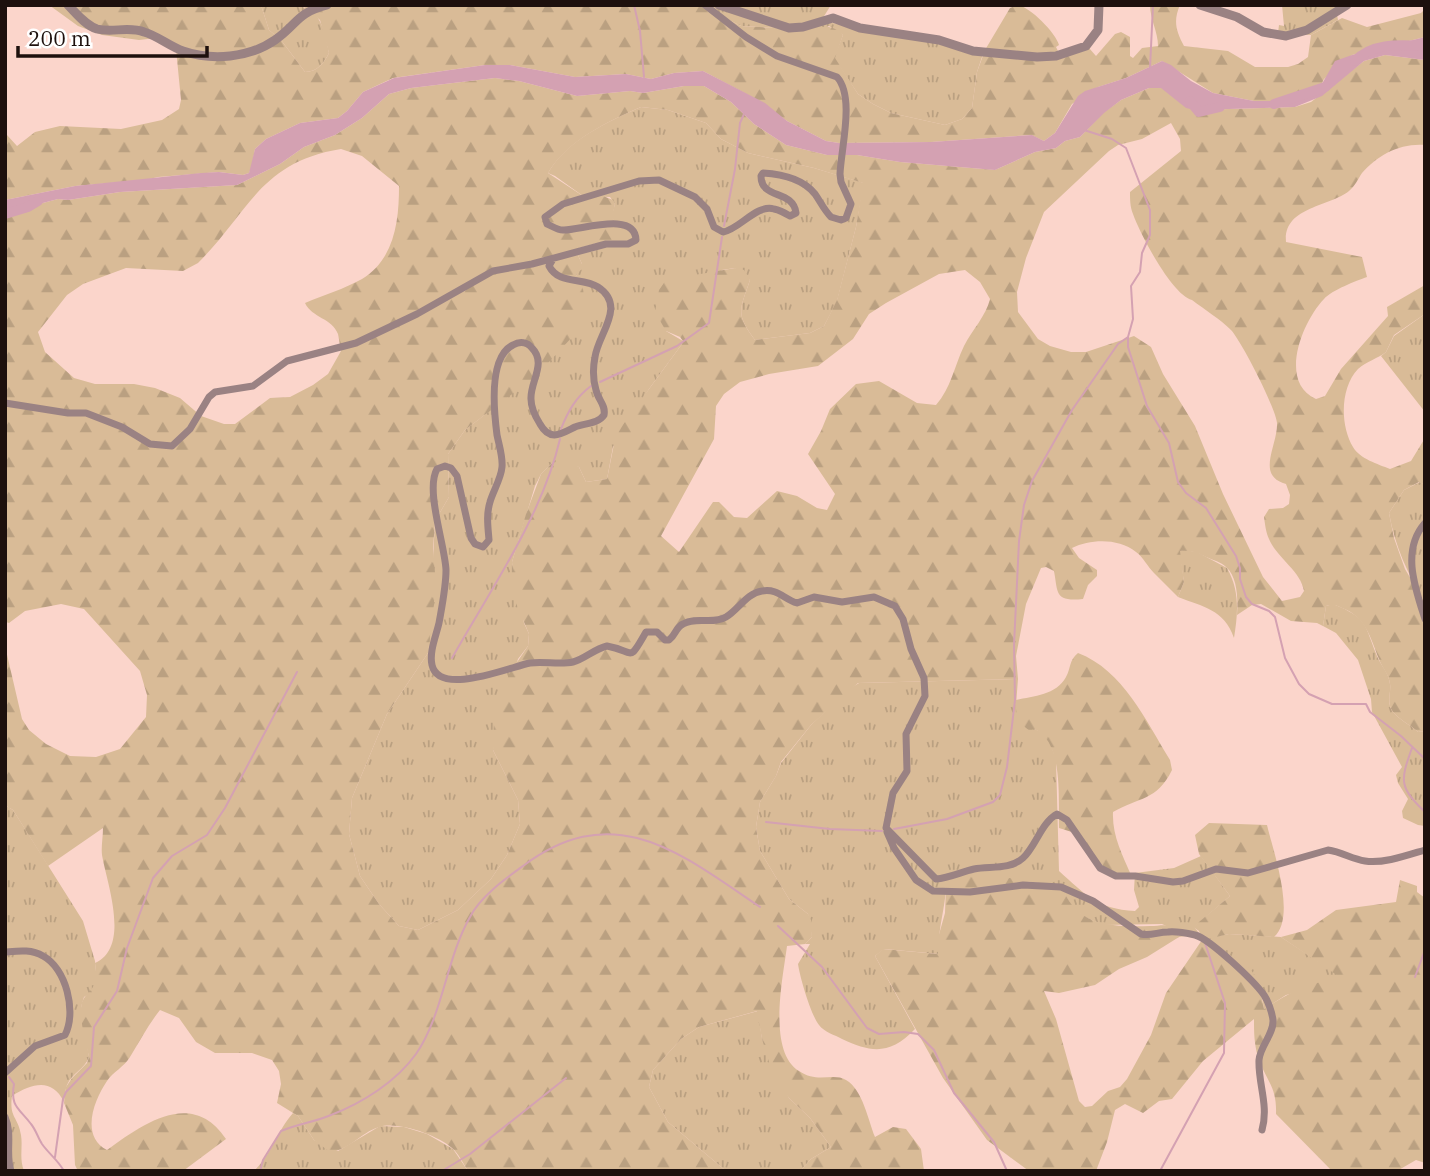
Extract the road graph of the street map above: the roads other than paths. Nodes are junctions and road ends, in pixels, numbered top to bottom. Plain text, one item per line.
1 (68, 5) edge
2 (327, 5) edge
3 (705, 5) edge
4 (719, 5) edge
5 (1100, 5) edge
6 (1200, 5) edge
7 (1347, 5) edge
8 (553, 259) junction
9 (5, 403) edge
10 (1425, 523) edge
11 (1425, 619) edge
12 (886, 828) junction
13 (1425, 850) edge
14 (5, 952) edge
15 (5, 1073) edge
16 (5, 1117) edge
17 (1262, 1130) dead end
18 (11, 1171) edge

1 - 2 street
3 - 8 street
4 - 5 street
6 - 7 street
8 - 9 street
8 - 12 street
10 - 11 street
12 - 13 street
12 - 17 street
14 - 15 street
16 - 18 street

